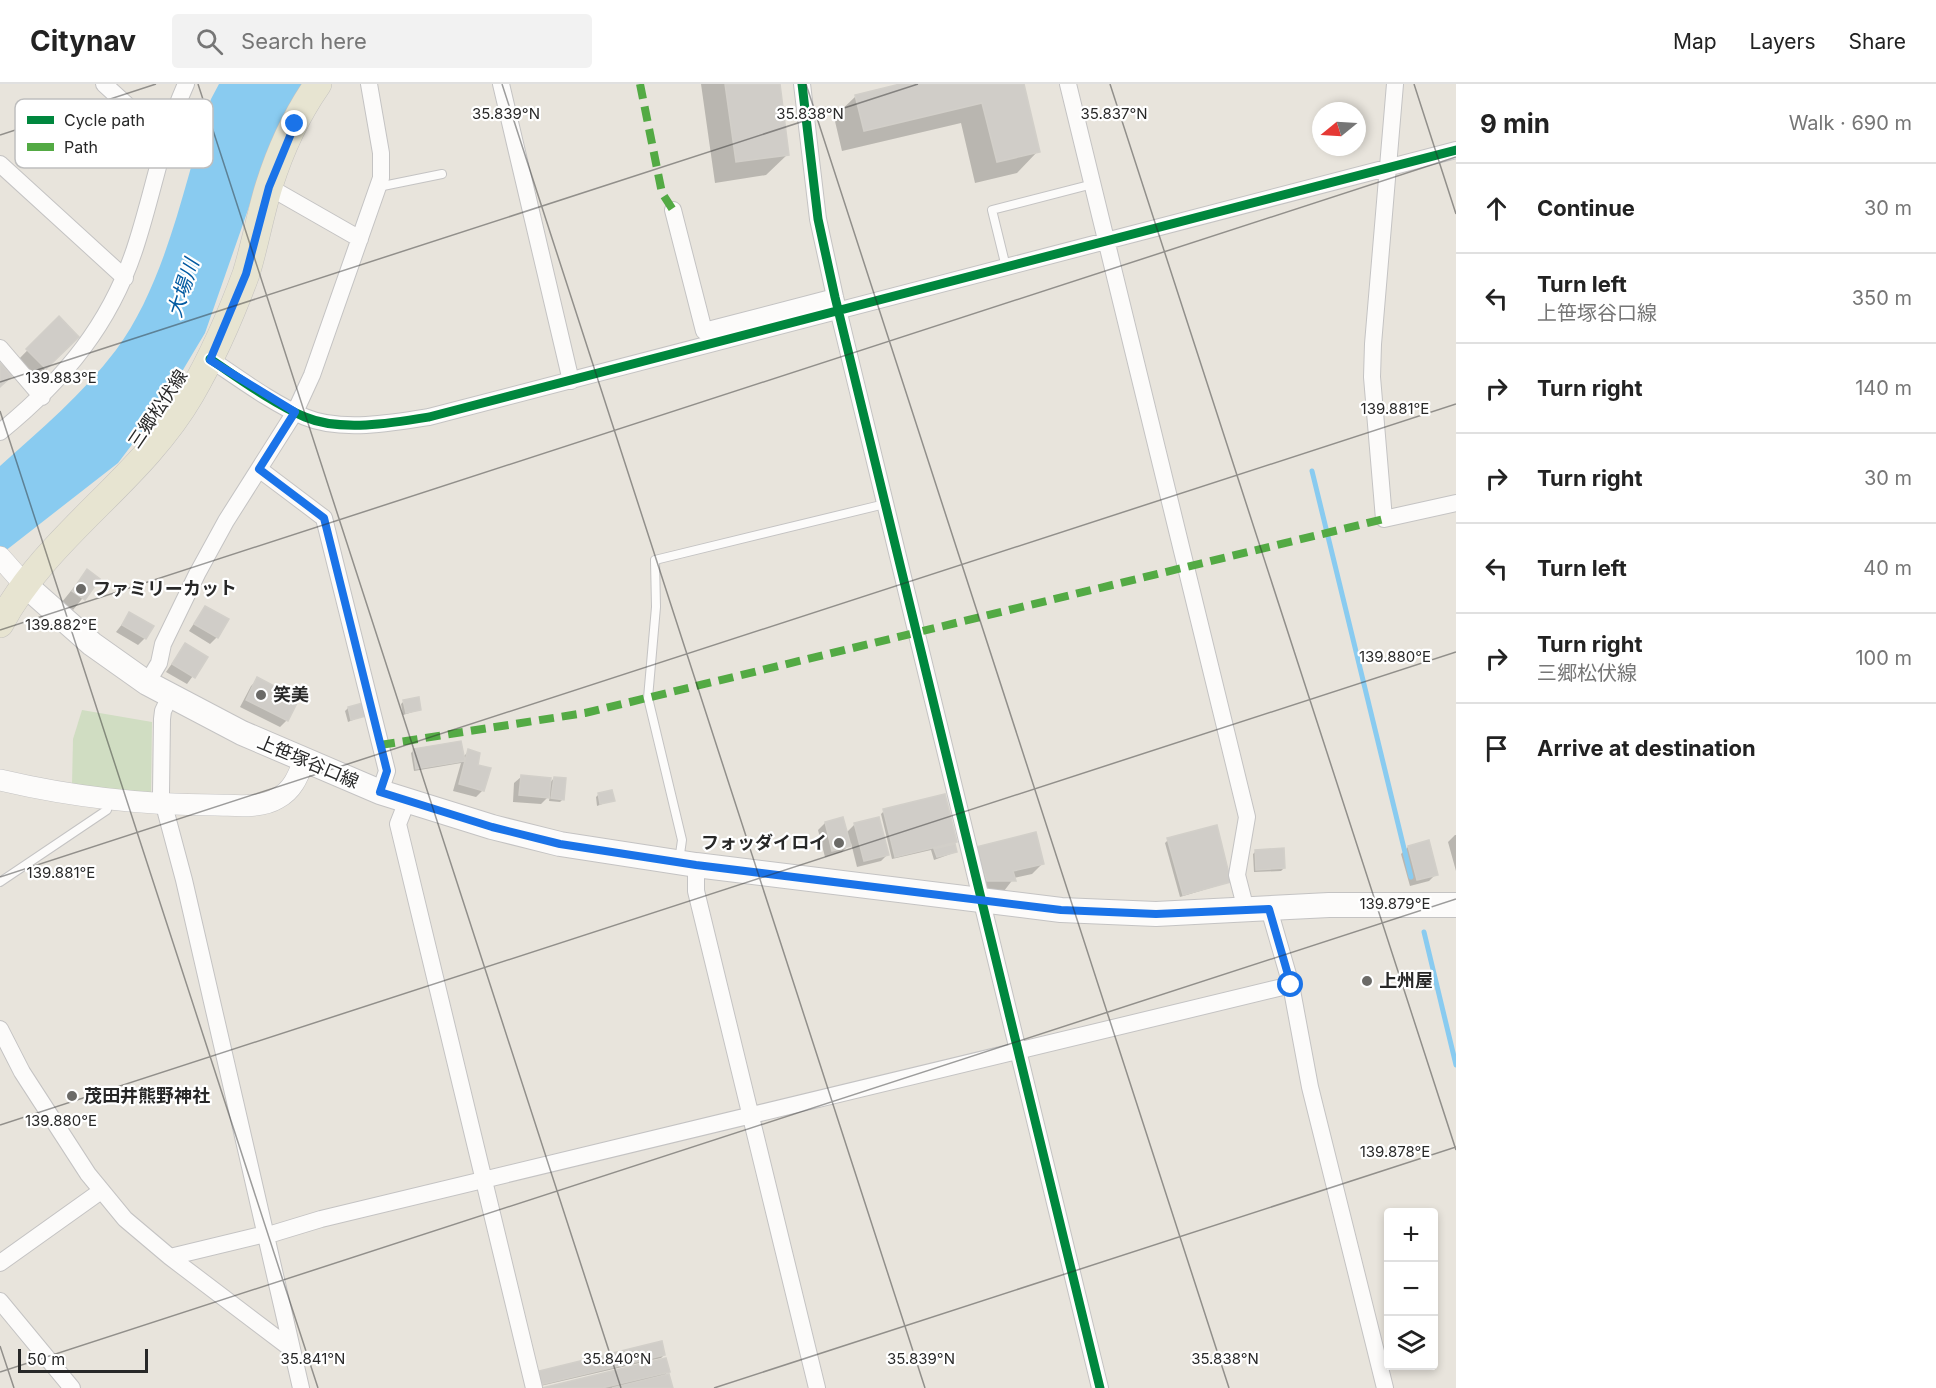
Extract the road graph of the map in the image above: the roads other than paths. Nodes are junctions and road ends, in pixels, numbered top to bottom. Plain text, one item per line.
1 (104, 84) edge
2 (186, 84) edge
3 (318, 84) edge
4 (369, 84) edge
5 (501, 84) edge
6 (802, 84) edge
7 (1068, 84) edge
8 (1395, 84) edge
9 (120, 99) edge
10 (180, 99) edge
11 (1456, 150) edge
12 (0, 164) edge
13 (156, 168) edge
14 (1387, 168) junction
15 (442, 174) dead end
16 (1092, 184) junction
17 (269, 187) junction
18 (378, 187) junction
19 (673, 210) dead end
20 (360, 239) junction
21 (1108, 241) junction
22 (1006, 267) junction
23 (125, 278) junction
24 (837, 304) junction
25 (736, 330) junction
26 (0, 348) edge
27 (210, 360) junction
28 (571, 381) junction
29 (42, 397) junction
30 (295, 412) junction
31 (0, 432) edge
32 (259, 469) junction
33 (1456, 503) edge
34 (885, 504) junction
35 (7, 568) edge
36 (0, 624) edge
37 (147, 683) junction
38 (170, 696) junction
39 (304, 761) junction
40 (0, 780) edge
41 (380, 792) junction
42 (109, 801) junction
43 (407, 801) junction
44 (163, 805) junction
45 (687, 863) junction
46 (0, 882) edge
47 (983, 902) junction
48 (1456, 905) edge
49 (1258, 910) junction
50 (1291, 985) junction
51 (0, 1029) edge
52 (1018, 1051) junction
53 (750, 1114) junction
54 (484, 1180) junction
55 (101, 1191) junction
56 (265, 1234) junction
57 (170, 1257) junction
58 (0, 1263) edge
59 (0, 1301) edge
60 (290, 1348) junction
61 (72, 1388) edge
62 (301, 1388) edge
63 (534, 1388) edge
64 (817, 1388) edge
65 (1100, 1388) edge
66 (1385, 1388) edge

1 - 9 street
2 - 10 street
3 - 17 main road, 三郷松伏線
4 - 18 street
5 - 28 street
6 - 24 street
7 - 16 street
8 - 14 street
11 - 14 street
12 - 23 street
13 - 23 street
14 - 21 street
14 - 33 street
15 - 18 lane
16 - 21 street
16 - 22 lane
17 - 20 street
17 - 27 main road, 三郷松伏線
18 - 20 street
19 - 25 street
20 - 30 street
21 - 22 street
21 - 49 street
22 - 24 street
23 - 29 street
24 - 25 street
24 - 34 street
25 - 28 street
26 - 29 street
27 - 30 street
27 - 35 main road, 三郷松伏線
28 - 30 street
29 - 31 street
30 - 32 street
32 - 37 street
32 - 41 street
34 - 45 lane
34 - 47 street
35 - 36 main road, 三郷松伏線
35 - 37 main road, 上笹塚谷口線
37 - 38 main road, 上笹塚谷口線
38 - 39 main road, 上笹塚谷口線
38 - 44 street
39 - 41 main road, 上笹塚谷口線
39 - 44 street
40 - 42 street
41 - 43 main road, 上笹塚谷口線
42 - 44 street
42 - 46 lane
43 - 45 main road, 上笹塚谷口線
43 - 54 street
44 - 56 street
45 - 47 main road, 上笹塚谷口線
45 - 53 street
47 - 49 main road, 上笹塚谷口線
47 - 52 street
48 - 49 main road, 上笹塚谷口線
49 - 50 street
50 - 52 street
50 - 66 street
51 - 55 street
52 - 53 street
52 - 65 street
53 - 54 street
53 - 64 street
54 - 56 street
54 - 63 street
55 - 57 street
55 - 58 street
56 - 57 street
56 - 60 street
57 - 60 street
59 - 61 street
60 - 62 street

